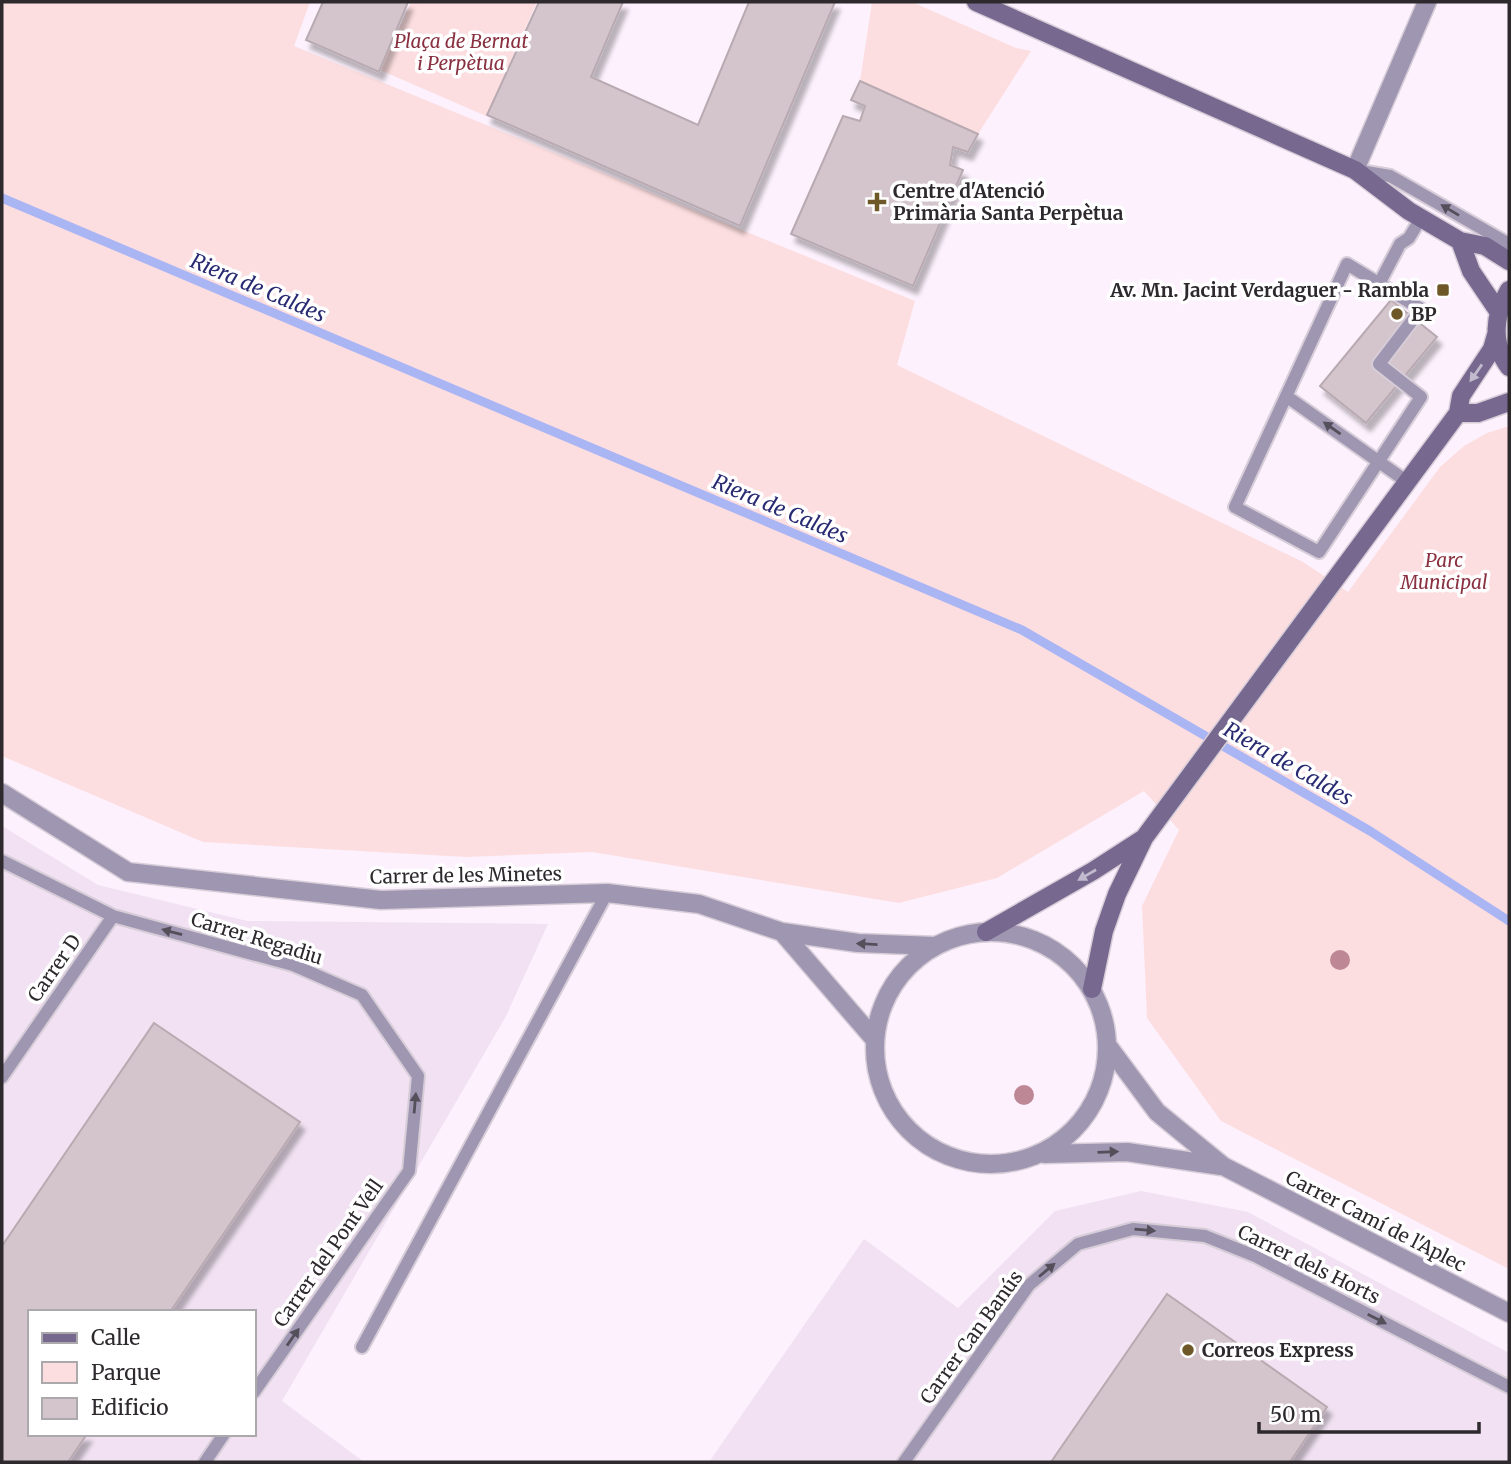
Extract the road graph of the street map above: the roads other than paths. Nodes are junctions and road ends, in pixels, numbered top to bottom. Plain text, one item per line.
1 (976, 2) edge
2 (1427, 2) edge
3 (1355, 170) junction
4 (1421, 218) junction
5 (1460, 241) junction
6 (1509, 244) edge
7 (1509, 261) edge
8 (1380, 282) junction
9 (1509, 290) edge
10 (1498, 311) junction
11 (1496, 335) junction
12 (1509, 367) edge
13 (1286, 396) junction
14 (1509, 402) edge
15 (1458, 413) junction
16 (1378, 460) junction
17 (1406, 481) junction
18 (2, 793) edge
19 (1144, 838) junction
20 (2, 861) edge
21 (607, 893) junction
22 (113, 916) junction
23 (782, 932) junction
24 (986, 932) junction
25 (935, 946) junction
26 (1092, 989) junction
27 (875, 1040) junction
28 (1108, 1046) junction
29 (2, 1077) edge
30 (1040, 1154) junction
31 (1223, 1166) junction
32 (409, 1171) joint
33 (1078, 1244) joint
34 (1509, 1313) edge
35 (362, 1348) dead end
36 (1509, 1387) edge
37 (256, 1389) edge
38 (223, 1436) edge
39 (205, 1462) edge
40 (904, 1462) edge

1 - 3 street
2 - 3 street
3 - 4 street
6 -> 3 lane
4 - 5 street
4 - 8 lane
5 - 7 street
5 - 10 street
8 - 13 lane
8 - 16 lane
9 - 10 street
10 - 11 street
11 - 12 street
11 -> 15 street
16 -> 13 lane
13 - 16 lane
14 - 15 street
15 - 17 street
16 - 17 lane
17 - 19 street
18 - 21 street, Carrer de les Minetes
19 -> 24 street
19 - 26 street
20 - 22 lane, Carrer Regadiu
21 - 23 street, Carrer de les Minetes
21 - 35 lane
22 - 29 lane, Carrer D
32 -> 22 lane, Carrer Regadiu
25 -> 23 street, Carrer de les Minetes
23 - 27 street
24 - 25 street
24 - 26 street
25 - 27 street
26 - 28 street
27 - 30 street
28 - 30 street
28 - 31 street, Carrer Camí de l'Aplec
30 -> 31 street, Carrer Camí de l'Aplec
31 - 34 street, Carrer Camí de l'Aplec
37 -> 32 lane, Carrer del Pont Vell
33 -> 36 lane, Carrer dels Horts
40 -> 33 lane, Carrer Can Banús
38 - 39 lane

